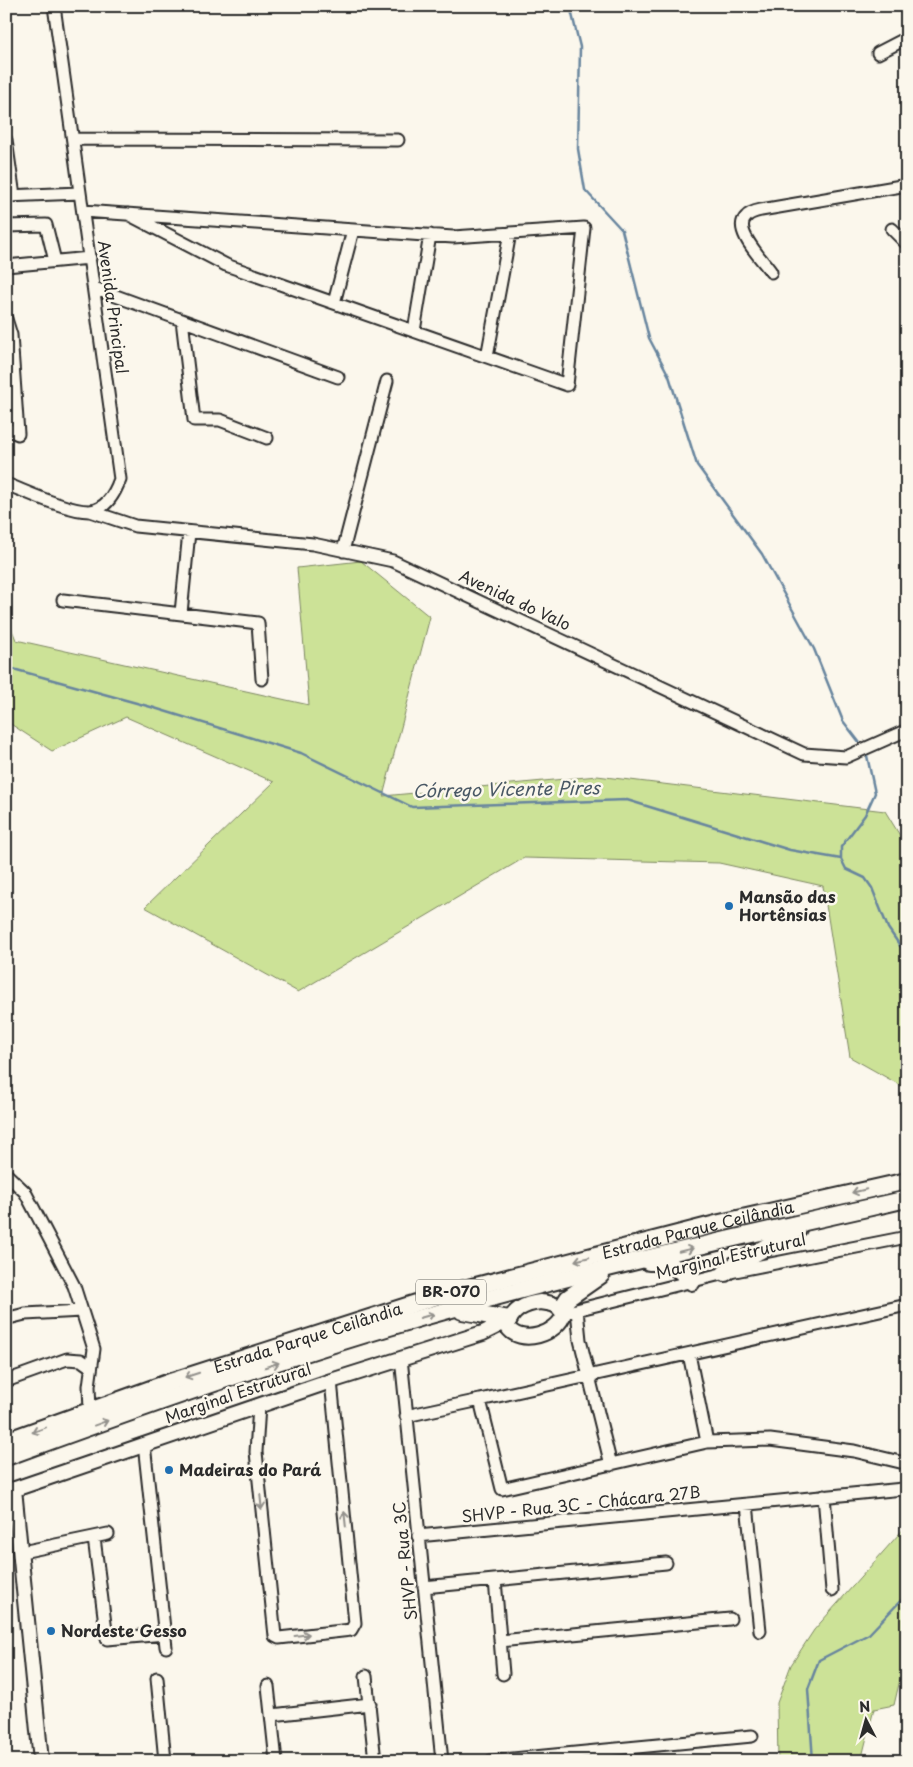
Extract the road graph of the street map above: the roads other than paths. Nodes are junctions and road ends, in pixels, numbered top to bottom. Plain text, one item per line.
1 (54, 6) edge
2 (907, 38) edge
3 (878, 53) dead end
4 (73, 139) junction
5 (6, 140) edge
6 (398, 140) dead end
7 (907, 185) edge
8 (80, 193) junction
9 (10, 196) edge
10 (83, 211) junction
11 (128, 214) junction
12 (6, 226) edge
13 (892, 229) dead end
14 (353, 230) junction
15 (510, 233) junction
16 (430, 235) junction
17 (907, 244) edge
18 (90, 258) junction
19 (55, 261) junction
20 (6, 266) edge
21 (771, 272) dead end
22 (94, 288) junction
23 (334, 303) junction
24 (6, 319) edge
25 (182, 320) junction
26 (414, 331) junction
27 (9, 336) edge
28 (487, 357) junction
29 (338, 377) dead end
30 (387, 381) dead end
31 (6, 429) edge
32 (267, 438) dead end
33 (6, 484) edge
34 (90, 511) junction
35 (189, 532) junction
36 (343, 551) junction
37 (63, 600) dead end
38 (180, 612) junction
39 (262, 679) dead end
40 (907, 730) edge
41 (6, 1174) edge
42 (907, 1181) edge
43 (907, 1199) edge
44 (814, 1220) junction
45 (907, 1237) edge
46 (623, 1265) junction
47 (725, 1273) junction
48 (692, 1282) junction
49 (907, 1304) edge
50 (82, 1311) junction
51 (447, 1311) junction
52 (568, 1311) junction
53 (9, 1318) dead end
54 (510, 1323) junction
55 (689, 1354) junction
56 (401, 1358) junction
57 (92, 1367) junction
58 (588, 1378) junction
59 (331, 1380) junction
60 (6, 1381) edge
61 (480, 1400) junction
62 (90, 1411) junction
63 (259, 1412) junction
64 (406, 1416) junction
65 (6, 1441) edge
66 (707, 1442) junction
67 (144, 1444) junction
68 (6, 1457) edge
69 (907, 1461) edge
70 (611, 1464) junction
71 (903, 1489) dead end
72 (10, 1491) edge
73 (824, 1496) junction
74 (747, 1504) junction
75 (108, 1534) dead end
76 (418, 1536) junction
77 (94, 1538) junction
78 (22, 1560) junction
79 (666, 1563) dead end
80 (494, 1580) junction
81 (424, 1587) junction
82 (832, 1590) dead end
83 (730, 1619) dead end
84 (760, 1631) dead end
85 (165, 1634) junction
86 (500, 1641) junction
87 (166, 1648) dead end
88 (504, 1674) dead end
89 (366, 1676) dead end
90 (157, 1678) dead end
91 (268, 1686) dead end
92 (370, 1704) junction
93 (272, 1715) junction
94 (752, 1736) dead end
95 (42, 1761) edge
96 (164, 1761) edge
97 (276, 1761) edge
98 (375, 1761) edge
99 (442, 1761) edge
100 (491, 1761) edge

1 - 4 street, Avenida Principal
2 - 3 street
4 - 6 street
4 - 8 street, Avenida Principal
5 - 9 street
7 - 21 street
8 - 9 street
8 - 10 street, Avenida Principal
10 - 11 street
10 - 18 street, Avenida Principal
11 - 14 street
11 - 23 street
12 - 19 street
13 - 17 street
14 - 16 street
14 - 23 street
15 - 16 street
15 - 28 street
15 - 28 street
16 - 26 street
18 - 19 street
18 - 22 street, Avenida Principal
19 - 20 street
22 - 25 street
22 - 34 street, Avenida Principal
23 - 26 street
24 - 27 street
25 - 29 street
25 - 32 street
26 - 28 street
27 - 31 street
30 - 36 street
33 - 34 street
34 - 35 street, Avenida do Valo
35 - 36 street, Avenida do Valo
35 - 38 street
36 - 40 street, Avenida do Valo
37 - 38 street
38 - 39 street
41 - 50 street
42 -> 62 highway, Estrada Parque Ceilândia / BR-070
43 - 44 highway, Estrada Parque Ceilândia / BR-070
46 -> 44 highway, Estrada Parque Ceilândia / BR-070
44 - 47 highway
45 - 47 street, Marginal Estrutural
46 - 48 highway
46 - 51 highway, Estrada Parque Ceilândia / BR-070
46 - 52 highway
47 - 48 street, Marginal Estrutural
48 - 52 street, Marginal Estrutural
49 - 55 street
50 - 53 street
50 - 57 street
51 - 54 highway
68 -> 51 highway, Estrada Parque Ceilândia / BR-070
52 - 54 main road
52 - 54 main road, Marginal Estrutural
52 - 58 street
54 - 56 main road, Marginal Estrutural
55 - 58 street
55 - 66 street
56 - 59 main road, Marginal Estrutural
56 - 64 street, SHVP - Rua 3C
57 - 60 street
57 - 62 street
58 - 61 street
58 - 70 street
59 - 63 main road, Marginal Estrutural
63 -> 59 street
61 - 64 street
61 - 70 street
62 -> 65 highway, Estrada Parque Ceilândia / BR-070
63 - 67 main road, Marginal Estrutural
64 - 76 street, SHVP - Rua 3C
66 - 69 street
66 - 70 street
67 - 72 main road, Marginal Estrutural
67 - 85 street
71 - 73 street, SHVP - Rua 3C - Chácara 27B
72 - 78 main road
73 - 74 street, SHVP - Rua 3C - Chácara 27B
73 - 82 street
74 - 76 street, SHVP - Rua 3C - Chácara 27B
74 - 84 street
75 - 77 street
76 - 81 street, SHVP - Rua 3C
77 - 78 street
77 - 85 street
78 - 95 main road
79 - 80 street
80 - 81 street
80 - 86 street
81 - 99 street, SHVP - Rua 3C
83 - 86 street
85 - 87 street
86 - 88 street
89 - 92 street
90 - 96 street
91 - 93 street
92 - 93 street
92 - 98 street
93 - 97 street
94 - 100 street

